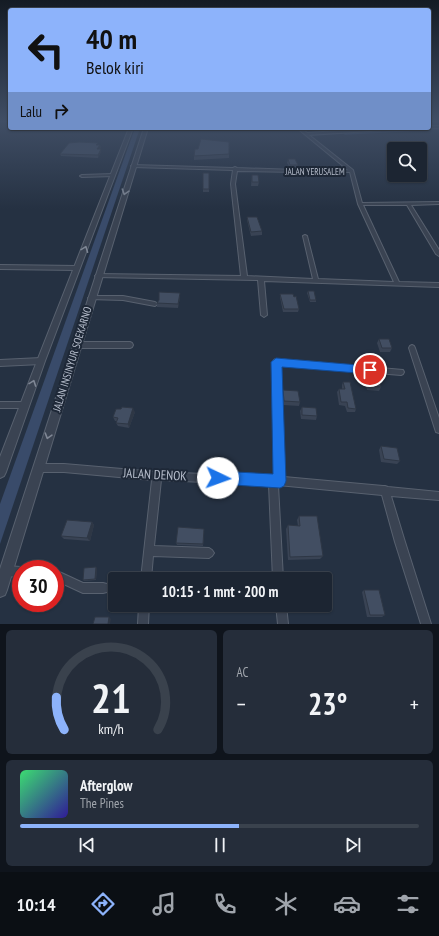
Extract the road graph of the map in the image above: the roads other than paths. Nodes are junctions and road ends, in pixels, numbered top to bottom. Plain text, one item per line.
1 (122, 151) edge
2 (138, 151) edge
3 (327, 151) edge
4 (133, 166) junction
5 (235, 168) junction
6 (352, 172) junction
7 (112, 175) junction
8 (82, 176) dead end
9 (408, 203) junction
10 (439, 203) edge
11 (360, 204) junction
12 (305, 236) dead end
13 (439, 254) edge
14 (1, 268) edge
15 (77, 268) junction
16 (98, 276) junction
17 (244, 278) junction
18 (260, 280) junction
19 (316, 280) junction
20 (397, 283) junction
21 (439, 285) edge
22 (91, 298) junction
23 (155, 304) dead end
24 (264, 315) dead end
25 (77, 345) junction
26 (130, 345) dead end
27 (412, 348) dead end
28 (41, 361) junction
29 (0, 363) edge
30 (401, 372) dead end
31 (0, 405) edge
32 (25, 405) junction
33 (439, 429) edge
34 (38, 468) junction
35 (0, 472) edge
36 (158, 476) junction
37 (276, 481) junction
38 (385, 490) junction
39 (439, 496) edge
40 (149, 551) junction
41 (209, 553) dead end
42 (6, 571) junction
43 (12, 571) edge
44 (147, 572) edge
45 (278, 572) edge
46 (64, 579) edge
47 (103, 588) dead end
48 (0, 590) edge
49 (144, 612) edge
50 (281, 612) edge
51 (143, 624) edge
52 (282, 624) edge
53 (426, 624) edge

1 - 7 street
2 - 4 street, JALAN INSINYUR SOEKARNO
3 - 6 street
4 - 5 street, JALAN YERUSALEM
4 -> 16 street, JALAN INSINYUR SOEKARNO
5 - 6 street, JALAN YERUSALEM
5 - 17 street
6 - 11 street
7 - 8 street
15 -> 7 street
9 - 10 street
9 - 11 street
9 - 13 street
11 - 20 street
12 - 19 street
14 - 15 street
15 - 28 street
16 - 17 street
16 - 22 street, JALAN INSINYUR SOEKARNO
17 - 18 street
18 - 19 street
18 - 24 street
19 - 20 street
20 - 21 street
22 - 23 street
22 - 25 street, JALAN INSINYUR SOEKARNO
25 - 26 street
25 -> 34 street, JALAN INSINYUR SOEKARNO
27 - 33 street
28 - 29 street
32 -> 28 street
30 - 37 street
31 - 32 street
32 - 35 street
34 - 36 street, JALAN DENOK
34 - 42 street, JALAN INSINYUR SOEKARNO
36 - 37 street, JALAN DENOK
36 - 40 street
37 - 38 street, JALAN DENOK
37 - 45 street
38 - 39 street, JALAN DENOK
38 - 53 street
40 - 41 street
40 - 44 street
42 - 43 street
42 - 48 street, JALAN INSINYUR SOEKARNO
46 - 47 street
49 - 51 street
50 - 52 street

